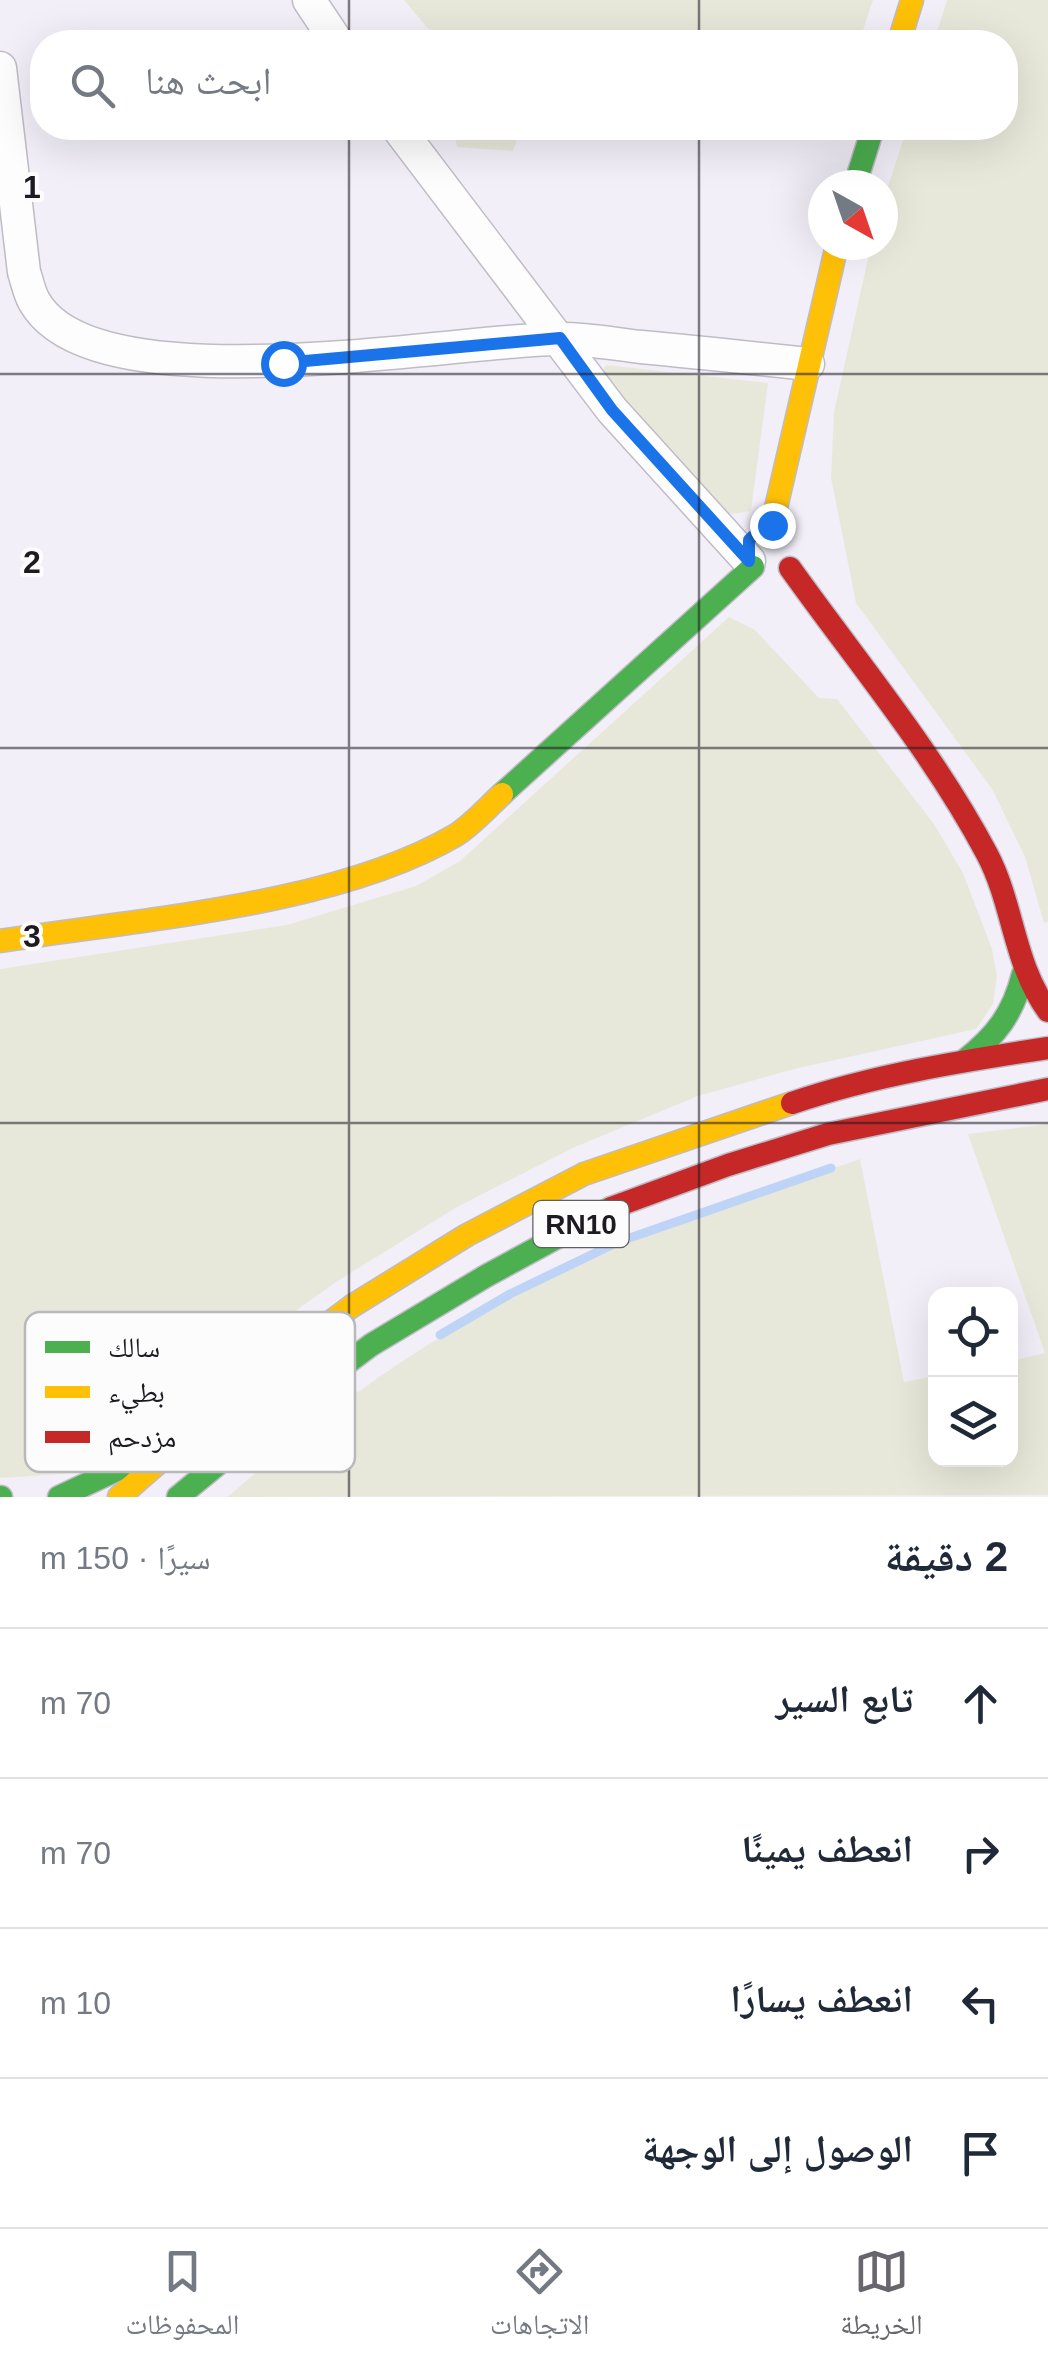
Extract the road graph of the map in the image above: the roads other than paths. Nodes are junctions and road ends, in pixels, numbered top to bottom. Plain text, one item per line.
1 (309, 0) edge
2 (912, 0) edge
3 (329, 30) edge
4 (903, 30) edge
5 (0, 68) edge
6 (407, 140) edge
7 (869, 140) edge
8 (860, 170) edge
9 (833, 260) edge
10 (560, 338) junction
11 (808, 364) junction
12 (786, 535) junction
13 (751, 564) junction
14 (790, 568) junction
15 (0, 941) edge
16 (1030, 956) edge
17 (1048, 1010) edge
18 (1048, 1048) edge
19 (964, 1061) junction
20 (1048, 1089) edge
21 (344, 1312) edge
22 (355, 1358) edge
23 (113, 1472) edge
24 (147, 1472) edge
25 (208, 1472) edge
26 (59, 1497) edge
27 (120, 1497) edge
28 (178, 1497) edge

1 - 3 street
2 - 4 main road
5 - 10 street
6 - 10 street
7 - 8 main road
9 - 11 main road
10 - 11 street
10 - 13 street
11 - 12 main road
12 - 13 main road
12 - 14 main road
13 - 14 main road
13 - 15 main road
14 - 16 main road
16 - 17 main road
16 - 19 main road
18 - 19 main road, RN10
19 - 21 main road, RN10
20 - 22 main road, RN10
23 - 26 main road
24 - 27 main road, RN10
25 - 28 main road, RN10

